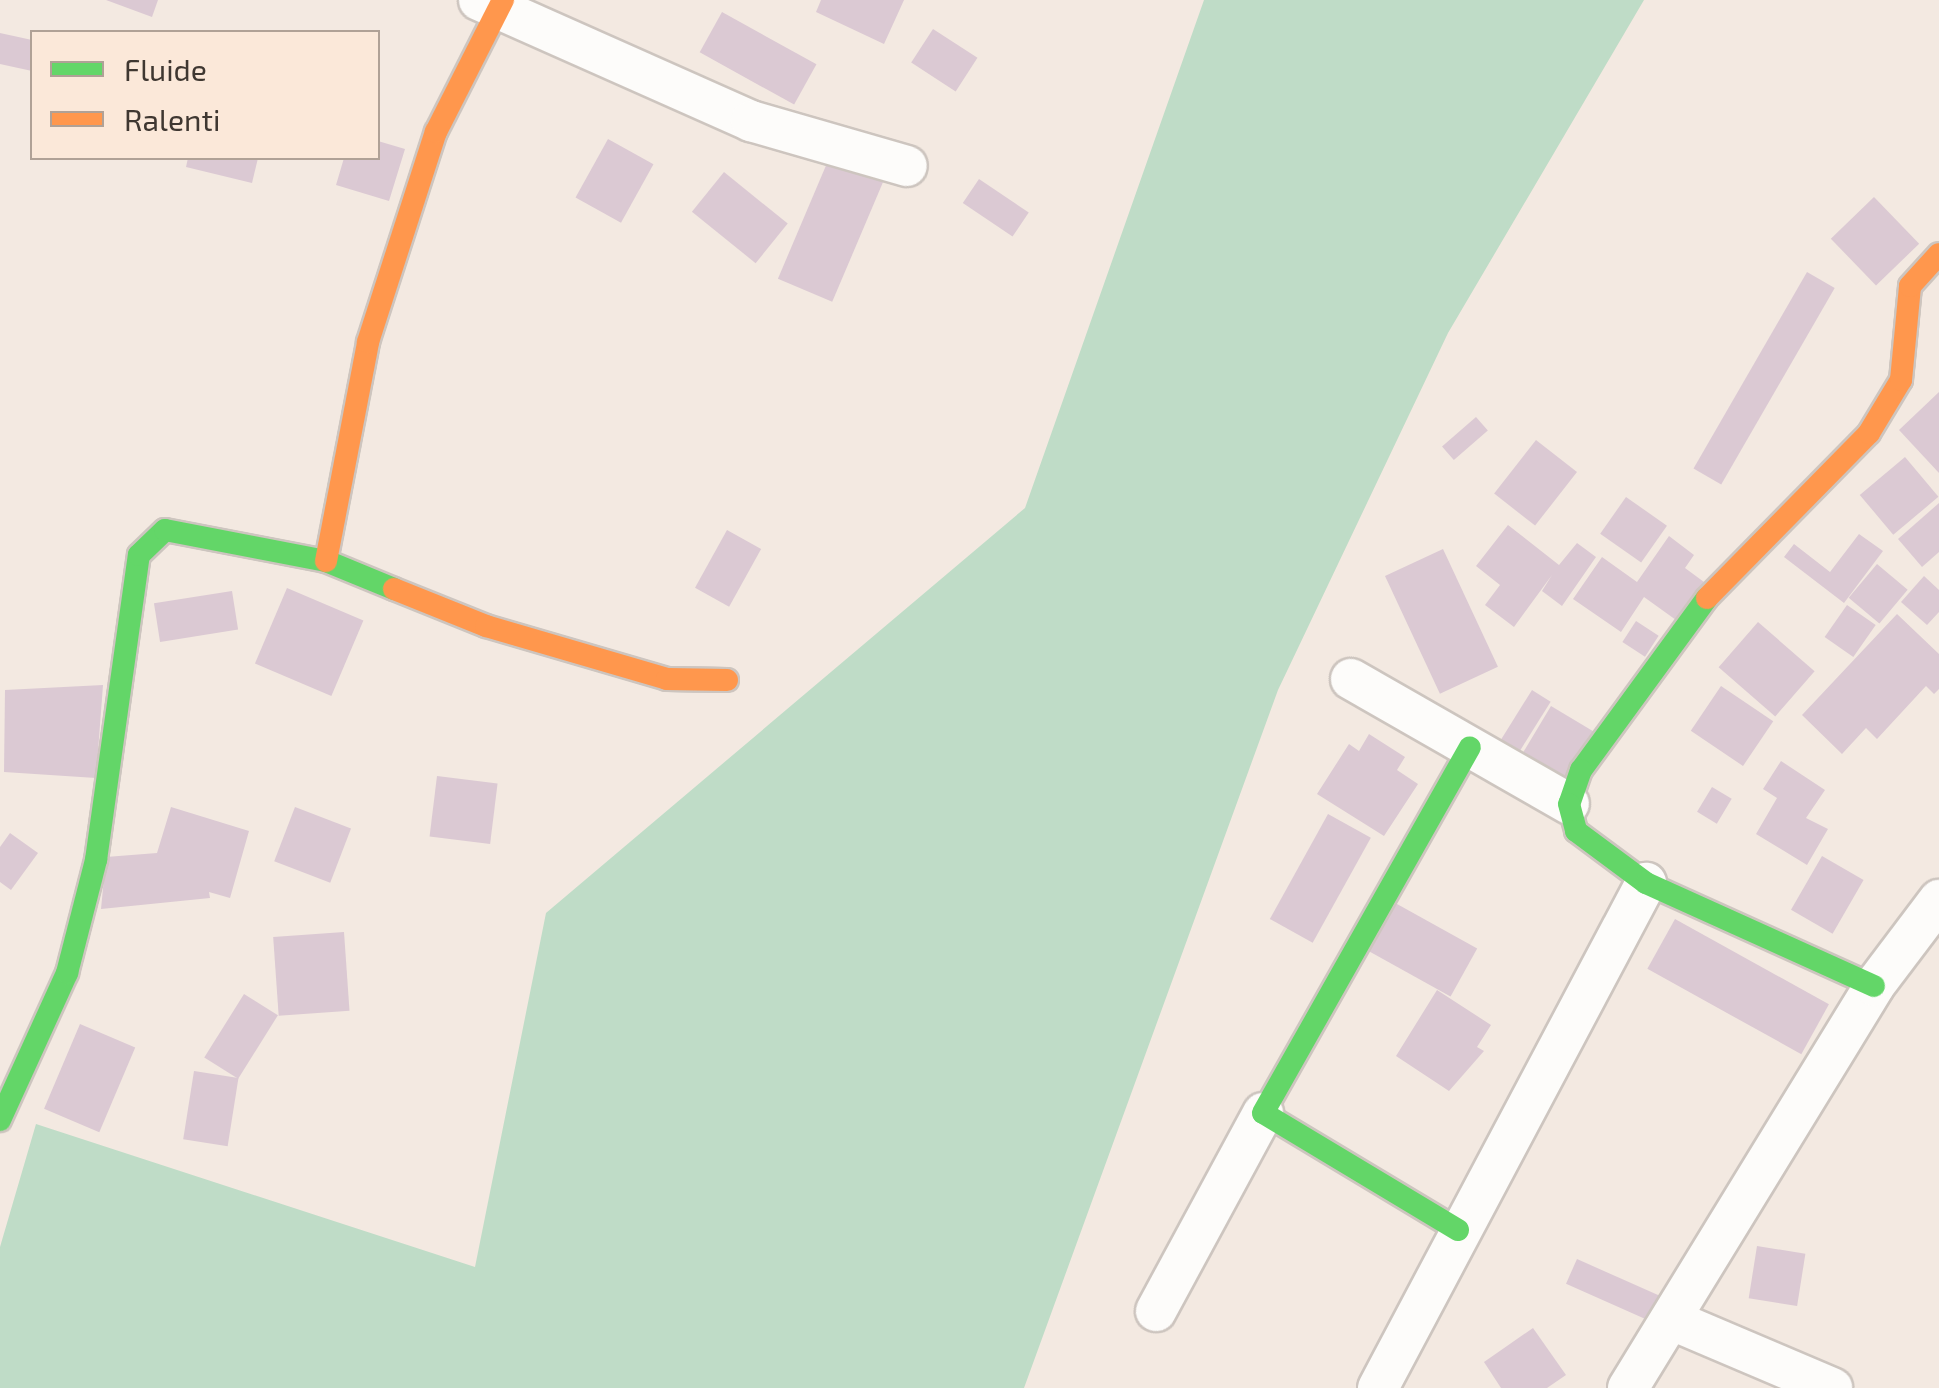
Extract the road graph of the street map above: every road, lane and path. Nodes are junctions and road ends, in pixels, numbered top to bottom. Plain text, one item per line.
1 (493, 2) edge
2 (906, 166) dead end
3 (1939, 254) edge
4 (326, 560) junction
5 (1351, 679) dead end
6 (727, 680) dead end
7 (1470, 747) junction
8 (1569, 804) junction
9 (1646, 883) junction
10 (1939, 900) edge
11 (1874, 986) junction
12 (1263, 1113) junction
13 (0, 1120) edge
14 (1458, 1230) junction
15 (1156, 1311) dead end
16 (1672, 1320) junction
17 (1378, 1388) edge
18 (1628, 1388) edge
19 (1832, 1388) edge

1 - 2 street
1 - 4 street
3 - 8 street
4 - 6 street
4 - 13 street
5 - 7 street
7 - 8 street
7 - 12 street
8 - 9 street
9 - 11 street
9 - 14 street
10 - 11 street
11 - 16 street
12 - 14 street
12 - 15 street
14 - 17 street
16 - 18 street
16 - 19 street

